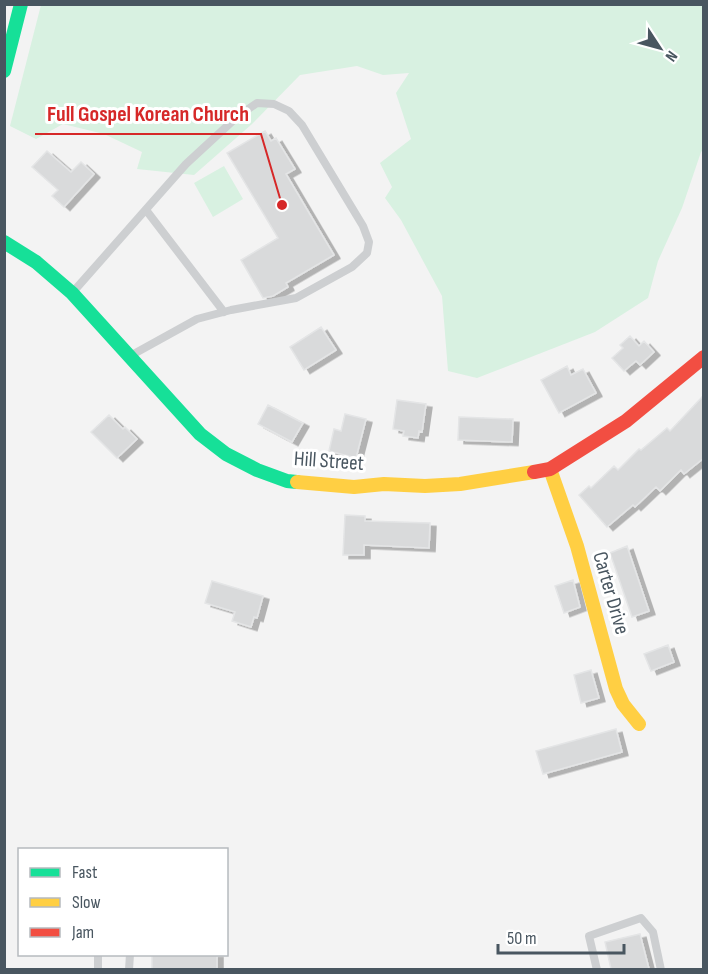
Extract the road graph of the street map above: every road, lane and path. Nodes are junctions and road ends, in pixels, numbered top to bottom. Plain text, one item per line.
1 (21, 4) edge
2 (4, 71) edge
3 (146, 210) junction
4 (4, 242) edge
5 (72, 293) junction
6 (224, 312) junction
7 (129, 357) junction
8 (704, 357) edge
9 (550, 469) junction
10 (639, 724) dead end
11 (597, 969) edge
12 (661, 969) edge

1 - 2 street
3 - 5 lane
3 - 6 lane
3 - 6 lane
4 - 5 street, Hill Street
5 - 7 street, Hill Street
6 - 7 lane
7 - 9 street, Hill Street
8 - 9 street, Hill Street
9 - 10 street, Carter Drive
11 - 12 lane

